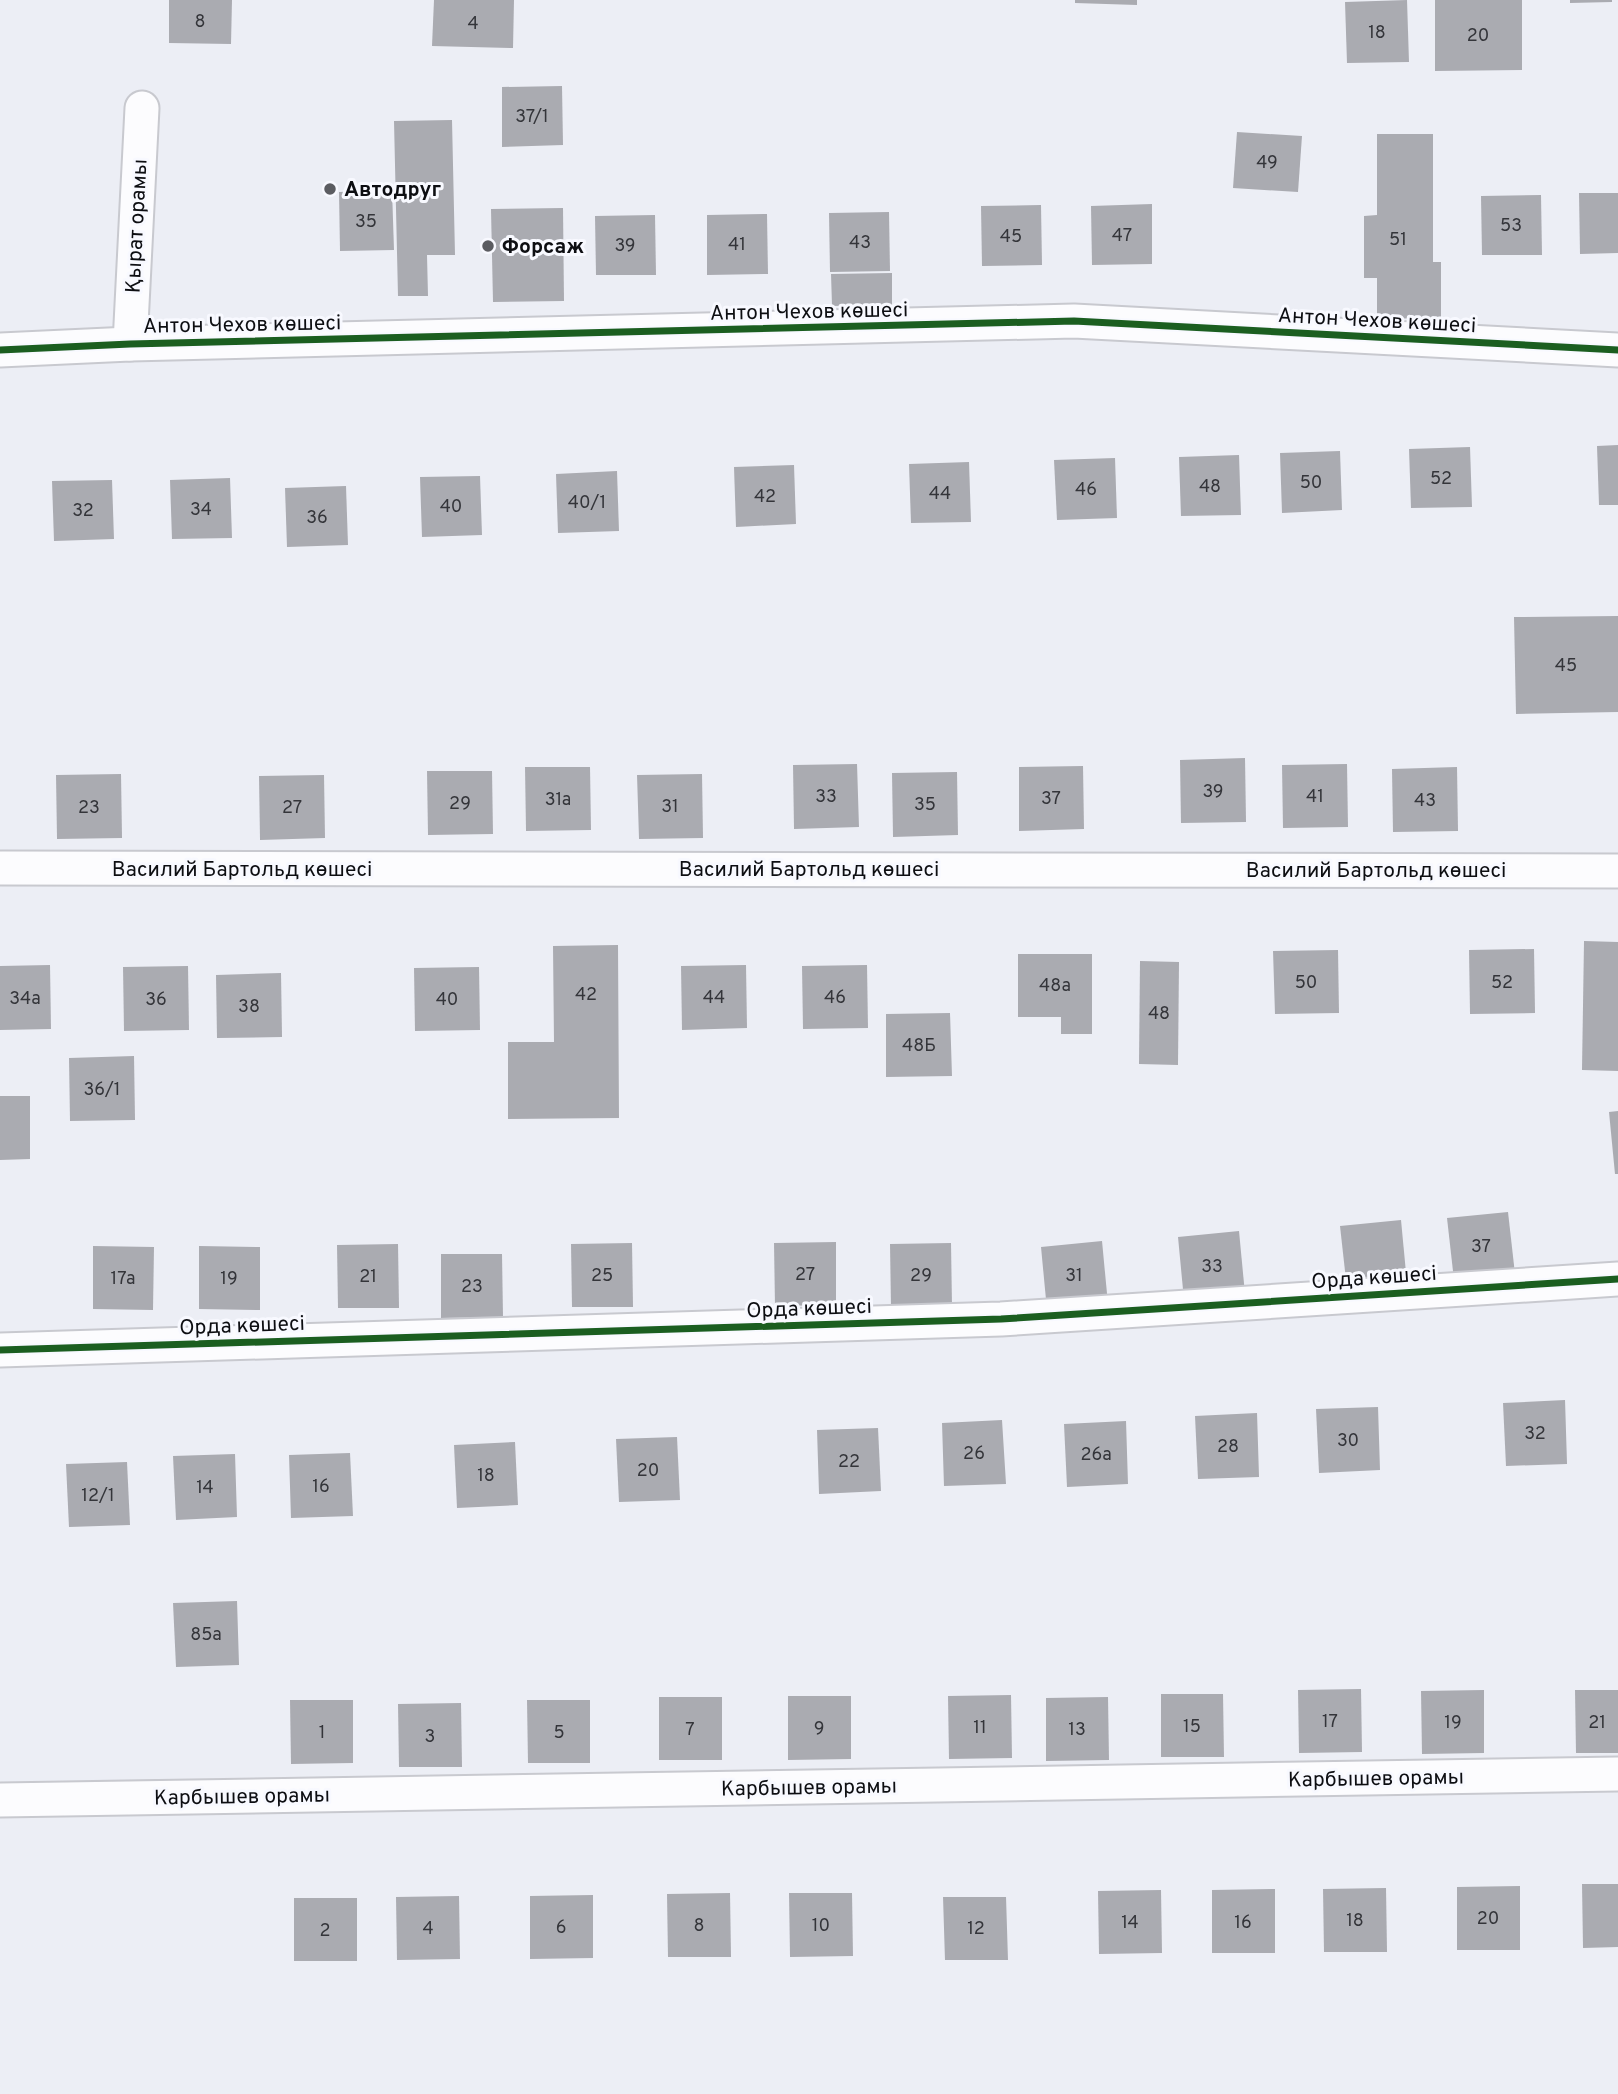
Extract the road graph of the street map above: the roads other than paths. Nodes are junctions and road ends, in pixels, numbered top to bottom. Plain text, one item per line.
1 (142, 108) dead end
2 (130, 344) junction
3 (0, 350) edge
4 (1618, 350) edge
5 (0, 868) edge
6 (1618, 871) edge
7 (1618, 1279) edge
8 (0, 1350) edge
9 (1618, 1774) edge
10 (0, 1800) edge

1 - 2 street, Қырат орамы
2 - 3 street, Антон Чехов көшесі
2 - 4 street, Антон Чехов көшесі
5 - 6 street, Василий Бартольд көшесі
7 - 8 street, Орда көшесі
9 - 10 street, Карбышев орамы

